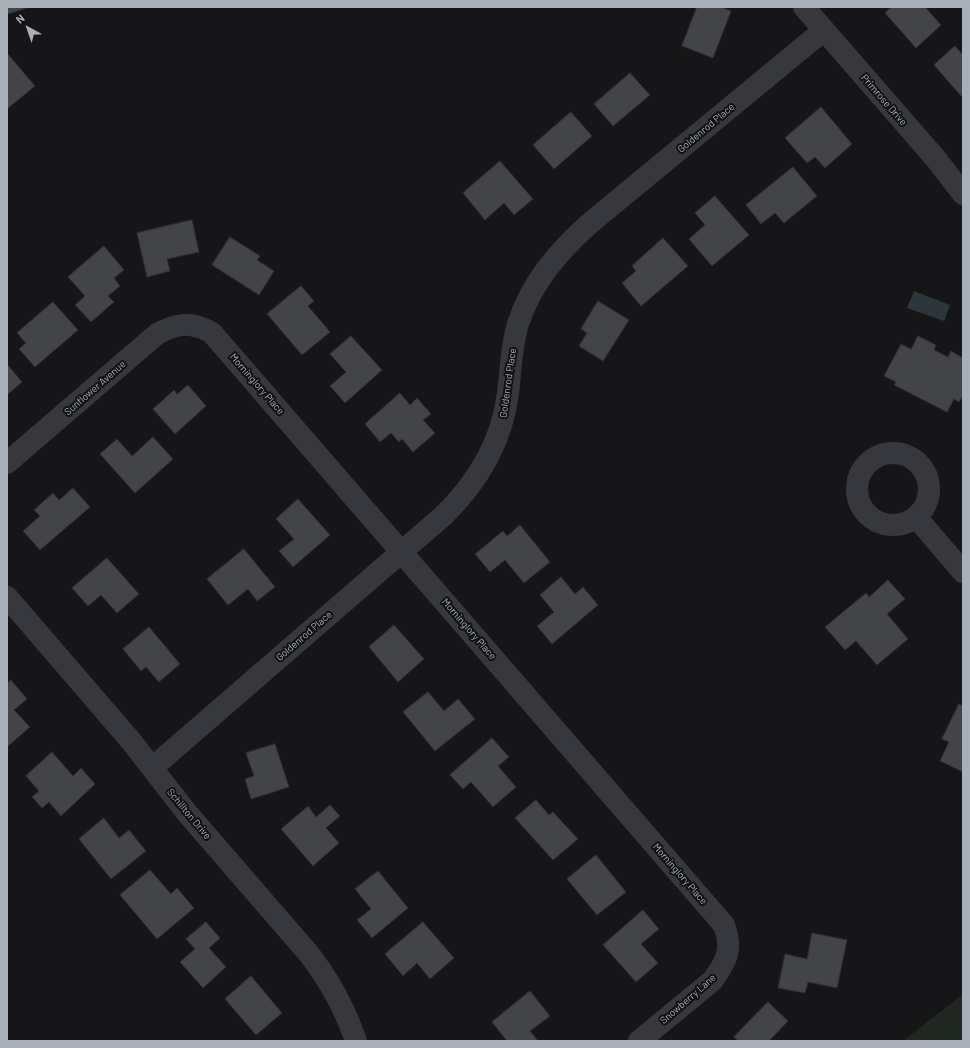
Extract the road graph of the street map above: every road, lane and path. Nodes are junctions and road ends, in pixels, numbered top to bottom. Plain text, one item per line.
1 (804, 7) edge
2 (824, 30) junction
3 (963, 194) edge
4 (188, 324) joint
5 (7, 463) edge
6 (916, 517) dead end
7 (402, 552) junction
8 (963, 572) edge
9 (7, 597) edge
10 (152, 768) junction
11 (729, 950) joint
12 (356, 1041) edge
13 (639, 1041) edge

1 - 2 street, Primrose Drive
2 - 3 street, Primrose Drive
2 - 7 street, Goldenrod Place
4 - 5 street, Sunflower Avenue
4 - 7 street, Morninglory Place
6 - 8 street
7 - 10 street, Goldenrod Place
7 - 11 street, Morninglory Place
9 - 10 street, Schillton Drive
10 - 12 street, Schillton Drive
11 - 13 street, Snowberry Lane

